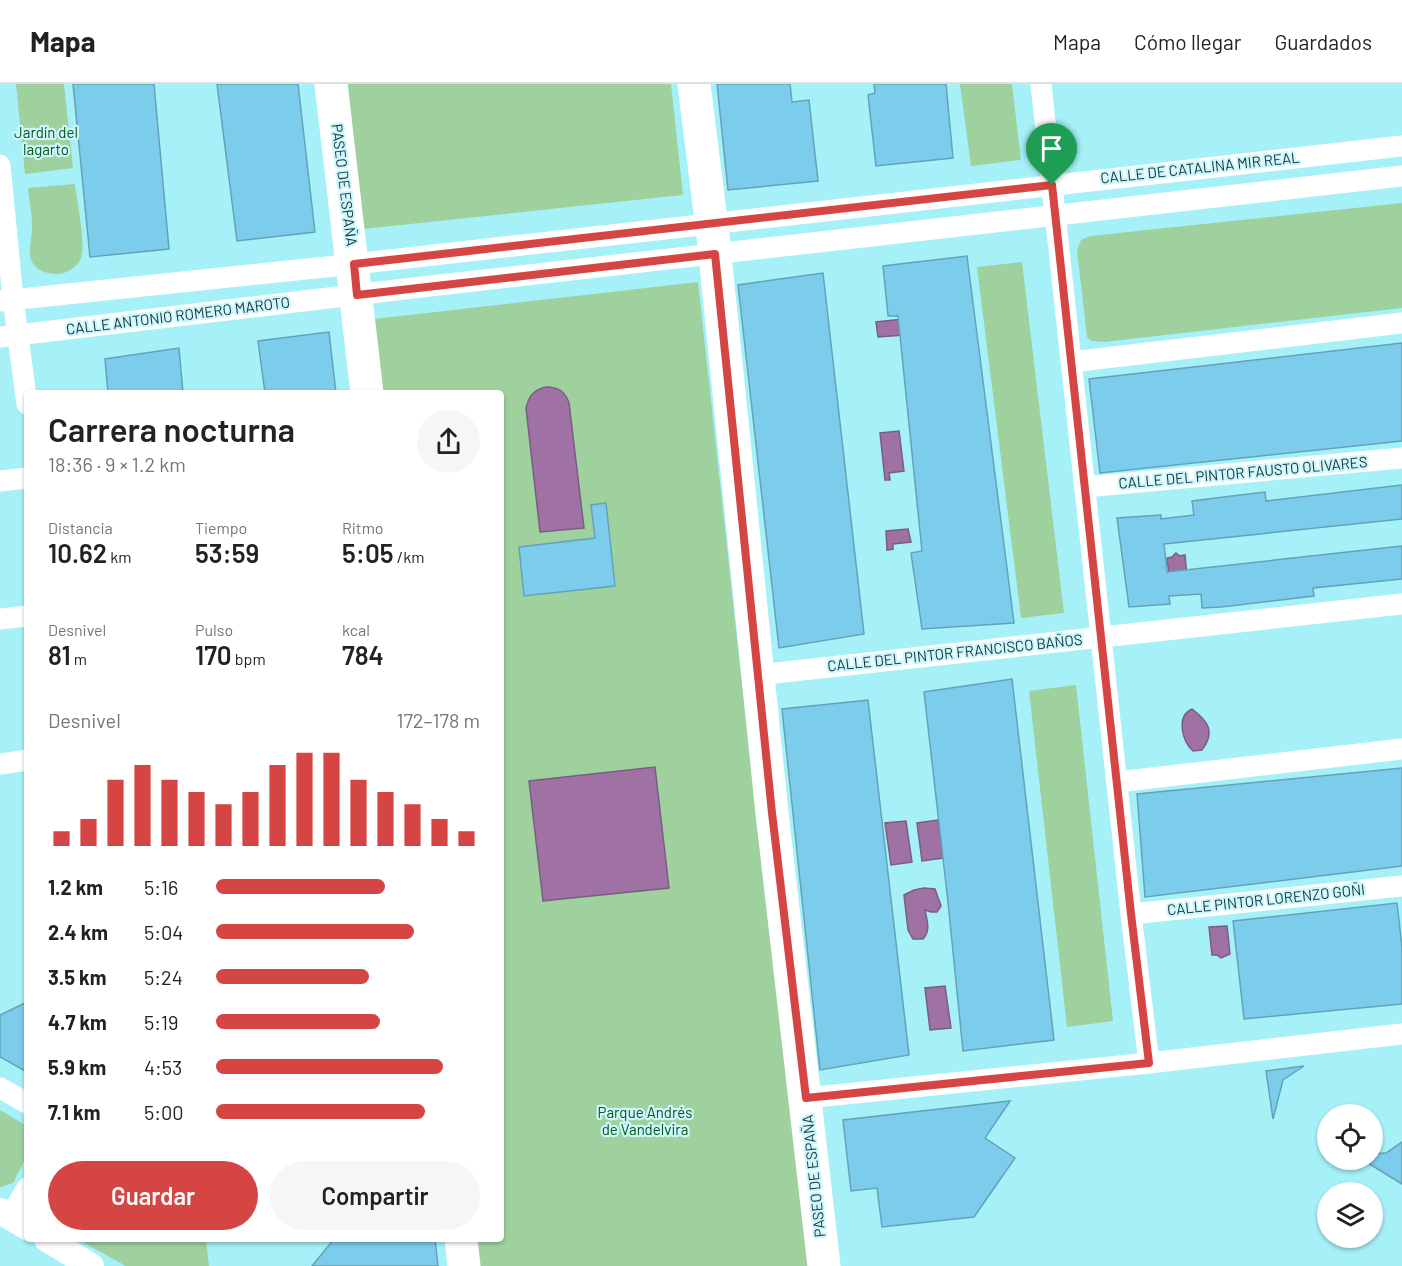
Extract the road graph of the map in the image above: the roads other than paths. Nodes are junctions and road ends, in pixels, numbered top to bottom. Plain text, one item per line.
1 (331, 84) edge
2 (694, 84) edge
3 (1041, 84) edge
4 (1402, 146) edge
5 (0, 165) edge
6 (1402, 176) edge
7 (1052, 185) junction
8 (1055, 215) junction
9 (713, 239) junction
10 (355, 280) junction
11 (7, 300) edge
12 (1402, 323) edge
13 (9, 336) edge
14 (1071, 362) junction
15 (368, 390) edge
16 (24, 393) edge
17 (1402, 458) edge
18 (24, 478) edge
19 (0, 481) edge
20 (1085, 487) junction
21 (1402, 604) edge
22 (24, 616) edge
23 (0, 620) edge
24 (1101, 637) junction
25 (758, 675) junction
26 (1402, 750) edge
27 (24, 760) edge
28 (0, 764) edge
29 (1116, 782) junction
30 (1402, 886) edge
31 (1131, 914) junction
32 (1402, 1034) edge
33 (1149, 1063) junction
34 (0, 1088) edge
35 (806, 1098) junction
36 (24, 1101) edge
37 (24, 1194) edge
38 (12, 1218) edge
39 (52, 1242) edge
40 (461, 1242) edge
41 (91, 1266) edge
42 (464, 1266) edge
43 (824, 1266) edge

1 - 10 main road, PASEO DE ESPAÑA
2 - 9 main road, PASEO DE ESPAÑA
3 - 7 street
4 - 7 street, CALLE DE CATALINA MIR REAL
5 - 11 street
6 - 8 street, CALLE DE CATALINA MIR REAL
7 - 8 street
7 - 9 street, CALLE DE CATALINA MIR REAL
8 - 9 street, CALLE DE CATALINA MIR REAL
8 - 14 street
9 - 10 street, CALLE DE CATALINA MIR REAL
9 - 10 street, CALLE DE CATALINA MIR REAL
9 - 25 main road, PASEO DE ESPAÑA
10 - 11 street, CALLE ANTONIO ROMERO MAROTO
10 - 13 street, CALLE ANTONIO ROMERO MAROTO
10 - 15 main road, PASEO DE ESPAÑA
11 - 13 street
12 - 14 street
13 - 16 street
14 - 20 street
17 - 20 street, CALLE DEL PINTOR FAUSTO OLIVARES
18 - 19 street
20 - 24 street
21 - 24 street, CALLE DEL PINTOR FRANCISCO BAÑOS
22 - 23 street
24 - 25 street, CALLE DEL PINTOR FRANCISCO BAÑOS
24 - 29 street
25 - 35 main road, PASEO DE ESPAÑA
26 - 29 street
27 - 28 street
29 - 31 street
30 - 31 street, CALLE PINTOR LORENZO GOÑI
31 - 33 street
32 - 33 street
33 - 35 street
34 - 36 street
35 - 43 main road, PASEO DE ESPAÑA
37 - 38 street
39 - 41 street
40 - 42 main road

